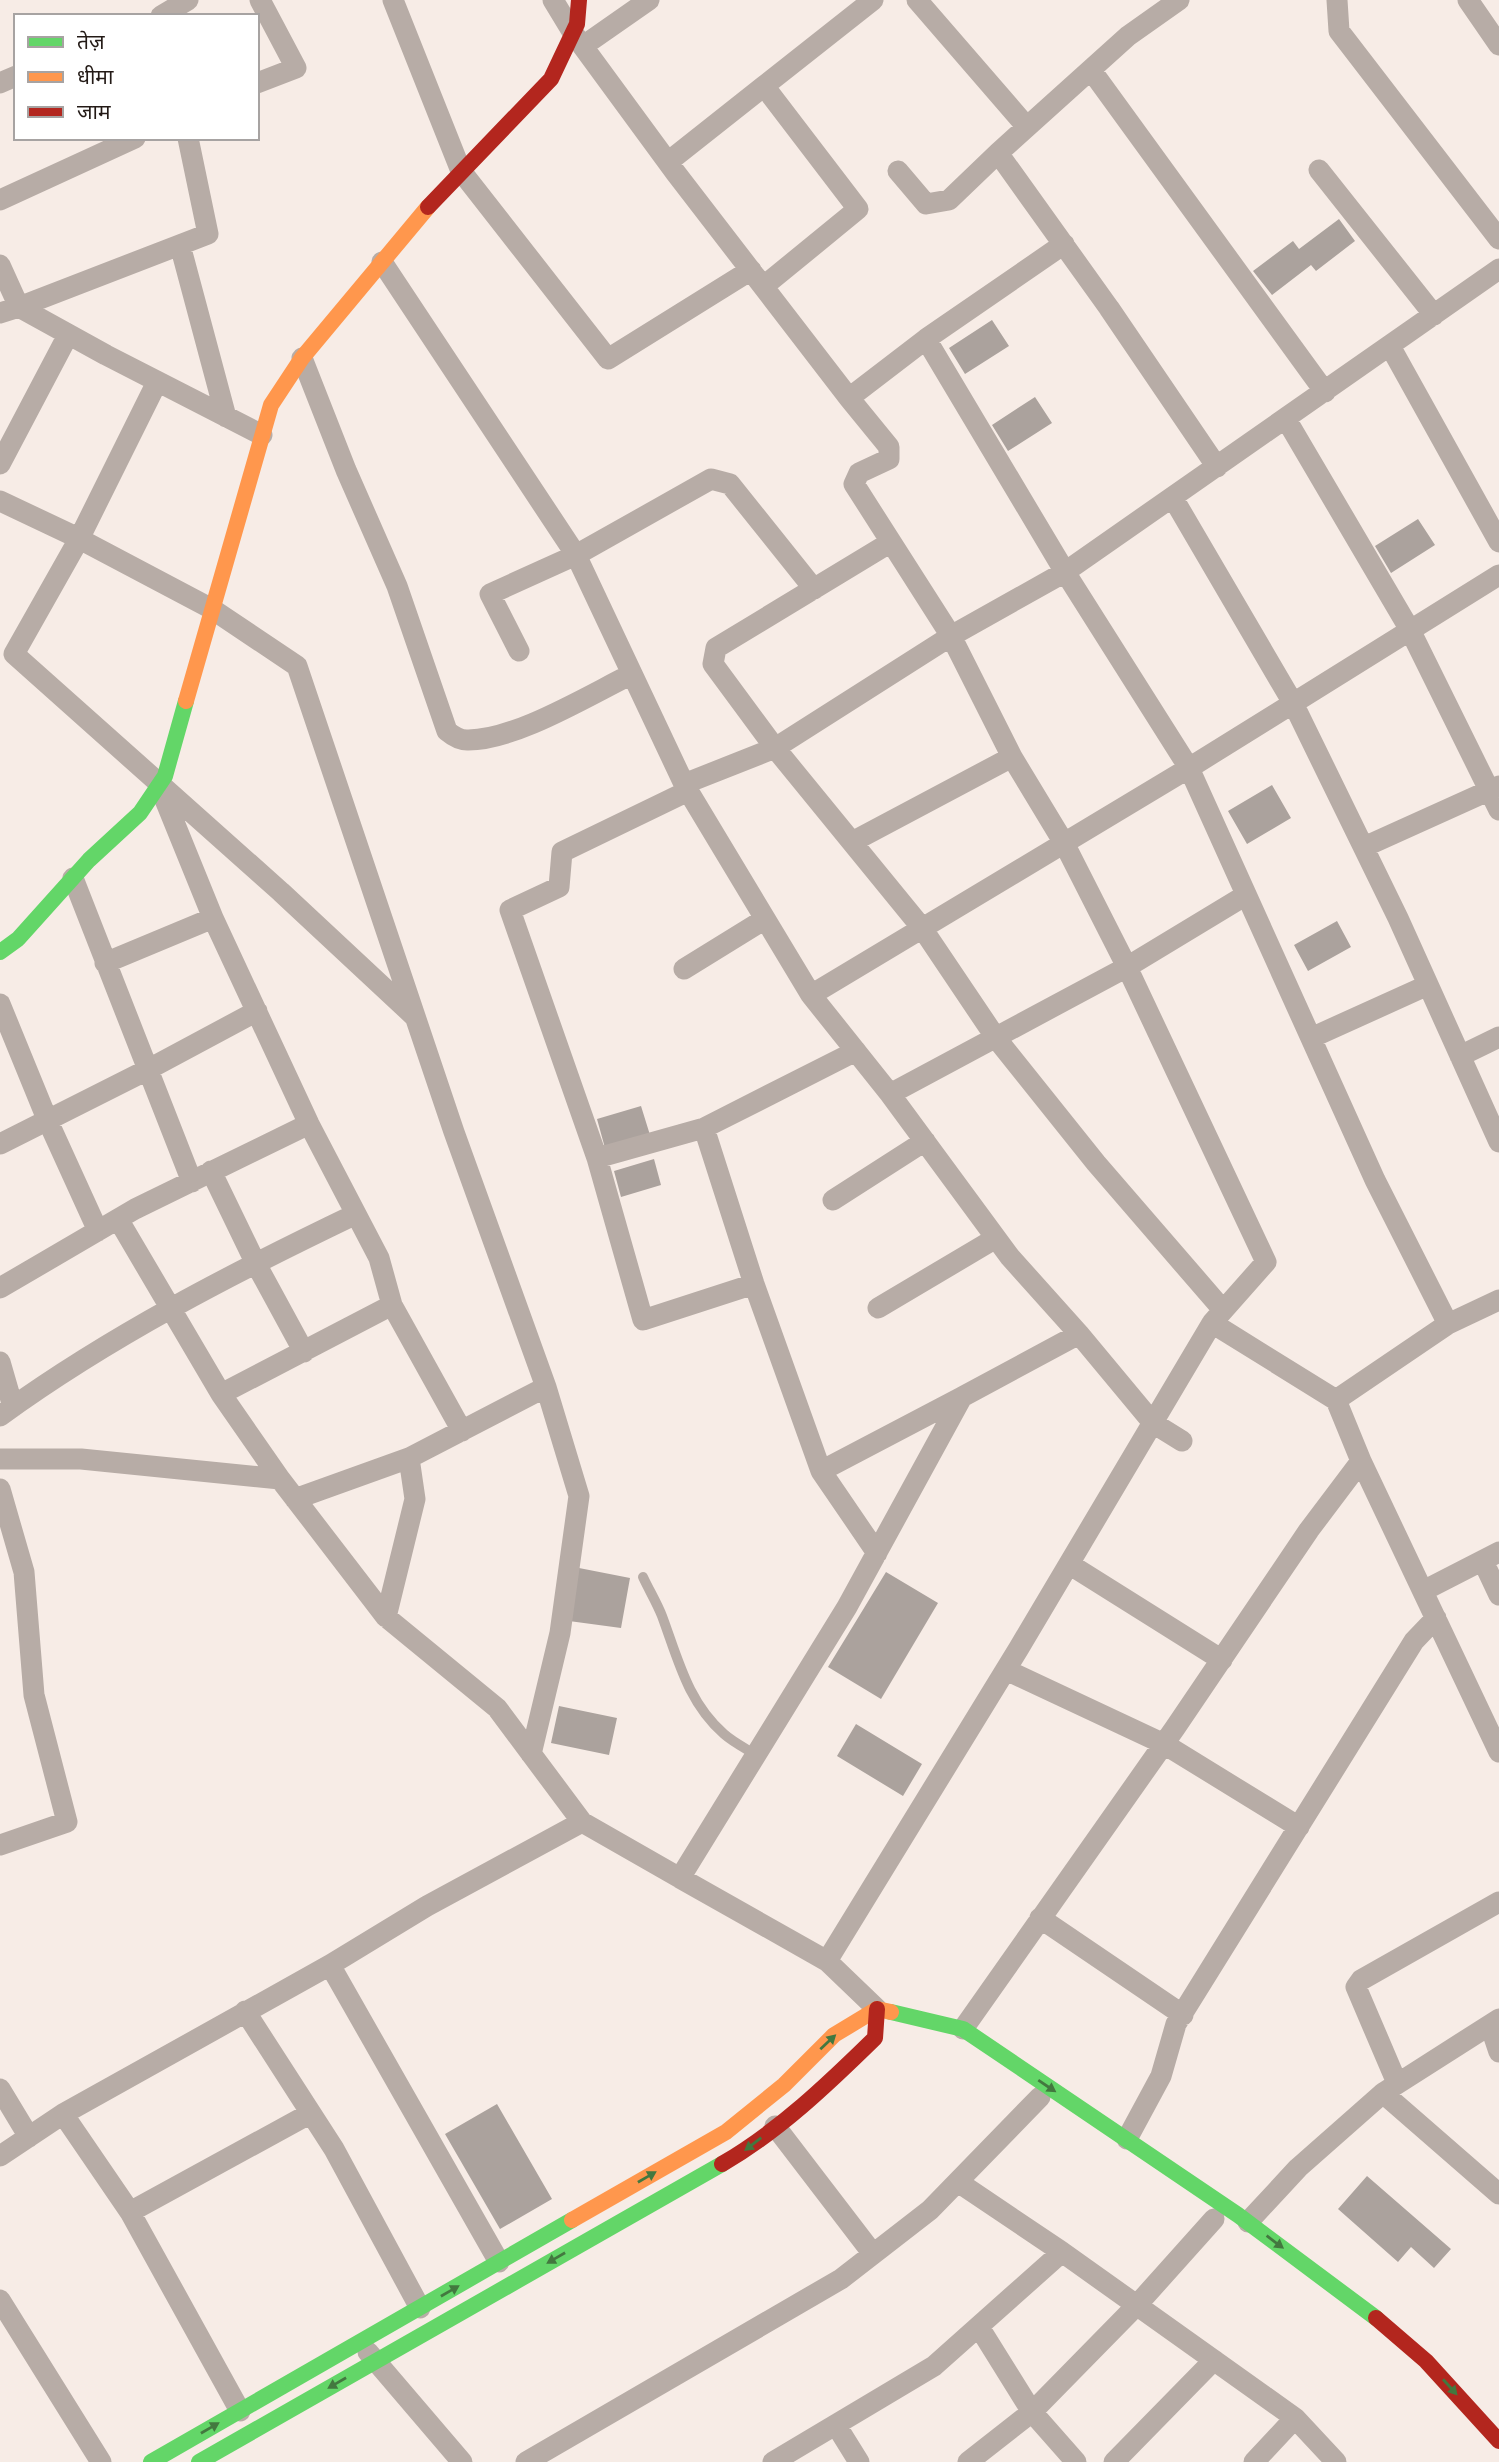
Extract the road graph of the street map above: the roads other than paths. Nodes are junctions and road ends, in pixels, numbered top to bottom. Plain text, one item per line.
1 (188, 0) edge
2 (261, 0) edge
3 (393, 0) edge
4 (553, 0) edge
5 (579, 0) edge
6 (649, 0) edge
7 (873, 0) edge
8 (918, 0) edge
9 (1179, 0) edge
10 (1337, 0) edge
11 (1468, 0) edge
12 (164, 14) edge
13 (578, 39) junction
14 (1499, 45) edge
15 (1091, 70) junction
16 (259, 82) edge
17 (764, 86) junction
18 (1027, 127) junction
19 (131, 140) edge
20 (188, 140) edge
21 (999, 153) junction
22 (668, 162) junction
23 (1319, 170) dead end
24 (461, 171) junction
25 (898, 171) dead end
26 (0, 200) edge
27 (1499, 239) edge
28 (1064, 244) junction
29 (180, 245) junction
30 (382, 262) junction
31 (0, 265) edge
32 (1499, 269) edge
33 (757, 278) junction
34 (9, 310) edge
35 (1434, 315) junction
36 (68, 335) junction
37 (926, 338) junction
38 (1390, 346) junction
39 (302, 358) junction
40 (157, 382) junction
41 (1325, 392) junction
42 (849, 398) junction
43 (226, 417) junction
44 (1286, 419) junction
45 (262, 435) junction
46 (0, 464) edge
47 (1217, 467) junction
48 (1173, 498) junction
49 (0, 501) edge
50 (79, 539) junction
51 (891, 542) junction
52 (1499, 542) edge
53 (576, 555) junction
54 (1065, 572) junction
55 (1499, 575) edge
56 (814, 589) junction
57 (212, 609) junction
58 (1410, 630) junction
59 (951, 636) junction
60 (519, 650) dead end
61 (632, 674) junction
62 (1293, 703) junction
63 (775, 748) junction
64 (1012, 757) junction
65 (1189, 768) junction
66 (159, 785) junction
67 (686, 787) junction
68 (1495, 788) edge
69 (1499, 810) edge
70 (852, 842) junction
71 (1064, 843) junction
72 (1364, 847) junction
73 (73, 878) junction
74 (1246, 895) junction
75 (213, 918) junction
76 (765, 919) junction
77 (922, 928) junction
78 (0, 952) edge
79 (105, 963) junction
80 (1128, 967) junction
81 (684, 970) dead end
82 (1428, 985) junction
83 (811, 995) junction
84 (0, 1004) edge
85 (257, 1011) junction
86 (415, 1018) junction
87 (1499, 1037) edge
88 (996, 1038) junction
89 (1311, 1038) junction
90 (856, 1051) junction
91 (1460, 1056) junction
92 (147, 1070) junction
93 (890, 1094) junction
94 (47, 1118) junction
95 (309, 1124) junction
96 (704, 1128) junction
97 (925, 1141) junction
98 (1499, 1142) edge
99 (0, 1144) edge
100 (597, 1158) junction
101 (211, 1171) junction
102 (192, 1182) junction
103 (833, 1200) dead end
104 (356, 1214) junction
105 (118, 1219) junction
106 (98, 1231) junction
107 (996, 1238) junction
108 (255, 1262) junction
109 (754, 1284) junction
110 (0, 1289) edge
111 (1499, 1300) edge
112 (392, 1305) junction
113 (878, 1308) dead end
114 (170, 1310) junction
115 (1217, 1317) junction
116 (1448, 1324) junction
117 (1079, 1334) junction
118 (304, 1352) junction
119 (0, 1362) edge
120 (547, 1387) junction
121 (221, 1394) junction
122 (962, 1397) junction
123 (1336, 1401) junction
124 (6, 1412) edge
125 (1153, 1423) junction
126 (462, 1431) junction
127 (1182, 1441) dead end
128 (409, 1458) junction
129 (0, 1459) edge
130 (1361, 1461) junction
131 (821, 1471) junction
132 (280, 1479) junction
133 (0, 1489) edge
134 (295, 1499) junction
135 (877, 1553) junction
136 (1491, 1556) edge
137 (1069, 1564) junction
138 (643, 1577) dead end
139 (1423, 1591) junction
140 (1499, 1595) edge
141 (386, 1617) junction
142 (1436, 1618) junction
143 (1222, 1660) junction
144 (1006, 1670) junction
145 (1490, 1708) edge
146 (1164, 1744) junction
147 (1499, 1752) edge
148 (531, 1754) junction
149 (756, 1755) junction
150 (582, 1822) junction
151 (1299, 1827) junction
152 (0, 1845) edge
153 (680, 1878) junction
154 (1499, 1902) edge
155 (1040, 1918) junction
156 (827, 1961) junction
157 (331, 1965) junction
158 (877, 2009) junction
159 (245, 2011) junction
160 (1183, 2015) junction
161 (1494, 2022) edge
162 (955, 2027) junction
163 (1499, 2052) edge
164 (0, 2088) edge
165 (1390, 2088) junction
166 (1040, 2097) junction
167 (311, 2113) junction
168 (63, 2115) junction
169 (775, 2126) junction
170 (29, 2137) junction
171 (1127, 2139) junction
172 (0, 2156) edge
173 (958, 2182) junction
174 (1499, 2194) edge
175 (1181, 2196) dead end
176 (130, 2212) junction
177 (1214, 2219) dead end
178 (1248, 2222) junction
179 (1062, 2252) junction
180 (873, 2254) junction
181 (499, 2262) junction
182 (1312, 2291) dead end
183 (0, 2300) edge
184 (1137, 2305) junction
185 (420, 2308) junction
186 (979, 2327) junction
187 (1377, 2339) dead end
188 (360, 2342) junction
189 (1214, 2360) junction
190 (376, 2361) junction
191 (240, 2411) junction
192 (1032, 2412) junction
193 (1295, 2418) junction
194 (836, 2425) junction
195 (1499, 2441) edge
196 (101, 2462) edge
197 (151, 2462) edge
198 (199, 2462) edge
199 (462, 2462) edge
200 (526, 2462) edge
201 (773, 2462) edge
202 (859, 2462) edge
203 (968, 2462) edge
204 (1076, 2462) edge
205 (1114, 2462) edge
206 (1254, 2462) edge
207 (1336, 2462) edge

1 - 12 street
2 - 16 street
3 - 24 street
4 - 13 street
5 - 13 street
6 - 13 street
7 - 17 street
8 - 18 street
9 - 15 street
10 - 27 street
11 - 14 street
13 - 22 street
13 - 24 street
15 - 18 street
15 - 41 street
17 - 22 street
17 - 33 street
18 - 21 street
19 - 26 street
20 - 29 street
21 - 25 street
21 - 28 street
22 - 33 street
23 - 35 street
24 - 30 street
24 - 33 street
28 - 37 street
28 - 47 street
29 - 34 street
29 - 43 street
30 - 39 street
30 - 53 street
31 - 34 street
32 - 35 street
33 - 42 street
34 - 36 street
35 - 38 street
36 - 40 street
36 - 46 street
37 - 42 street
37 - 54 street
38 - 41 street
38 - 52 street
39 - 45 street
39 - 61 street
40 - 43 street
40 - 50 street
41 - 44 street
42 - 51 street
43 - 45 street
44 - 47 street
44 - 58 street
45 - 57 street
47 - 48 street
48 - 54 street
48 - 62 street
49 - 50 street
50 - 57 street
50 - 66 street
51 - 56 street
51 - 59 street
53 - 56 street
53 - 60 street
53 - 61 street
54 - 59 street
54 - 65 street
55 - 58 street
56 - 63 street
57 - 66 street
57 - 86 street
58 - 62 street
58 - 68 street
59 - 63 street
59 - 64 street
61 - 67 street
62 - 65 street
62 - 72 street
63 - 67 street
63 - 70 street
64 - 70 street
64 - 71 street
65 - 71 street
65 - 74 street
66 - 73 street
66 - 75 street
66 - 86 street
67 - 76 street
67 - 100 street
68 - 69 street
68 - 72 street
70 - 77 street
71 - 77 street
71 - 80 street
72 - 82 street
73 - 78 street
73 - 79 street
74 - 80 street
74 - 89 street
75 - 79 street
75 - 85 street
76 - 81 street
76 - 83 street
77 - 83 street
77 - 88 street
79 - 92 street
80 - 88 street
80 - 115 street
82 - 89 street
82 - 91 street
83 - 90 street
84 - 94 street
85 - 92 street
85 - 95 street
86 - 120 street
87 - 91 street
88 - 93 street
88 - 115 street
89 - 116 street
90 - 93 street
90 - 96 street
91 - 98 street
92 - 94 street
92 - 102 street
93 - 97 street
94 - 99 street
94 - 106 street
95 - 101 street
95 - 104 street
96 - 100 street
96 - 109 street
97 - 103 street
97 - 107 street
100 - 109 street
101 - 102 street
101 - 108 street
102 - 105 street
104 - 108 street
104 - 112 street
105 - 106 street
105 - 114 street
106 - 110 street
107 - 113 street
107 - 117 street
108 - 114 street
108 - 118 street
109 - 131 street
111 - 116 street
112 - 118 street
112 - 126 street
114 - 121 street
114 - 124 street
115 - 123 street
115 - 125 street
116 - 123 street
117 - 122 street
117 - 125 street
118 - 121 street
119 - 124 street
120 - 126 street
120 - 148 street
121 - 132 street
122 - 131 street
122 - 135 street
123 - 130 street
125 - 127 street
125 - 137 street
126 - 128 street
128 - 134 street
128 - 141 street
129 - 132 street
130 - 139 street
130 - 143 street
131 - 135 street
132 - 134 street
133 - 152 street
134 - 141 street
135 - 149 street
136 - 139 street
136 - 140 street
137 - 143 street
137 - 144 street
138 - 149 lane
139 - 142 street
141 - 148 street
142 - 145 street
142 - 151 street
143 - 146 street
144 - 146 street
144 - 156 street
145 - 147 street
146 - 151 street
146 - 155 street
148 - 150 street
149 - 153 street
150 - 153 street
150 - 157 street
151 - 160 street
153 - 156 street
154 - 165 street
155 - 160 street
155 - 162 street
156 - 158 street
157 - 159 street
157 - 181 street
158 - 162 street
158 - 169 street
181 -> 158 street
159 - 167 street
159 - 168 street
160 - 171 street
161 - 163 street
161 - 165 street
162 - 166 street
162 -> 171 street
164 - 170 street
165 - 174 street
165 - 178 street
166 - 173 street
166 - 175 street
167 - 176 street
167 - 185 street
168 - 170 street
168 - 176 street
169 - 180 street
169 -> 190 street
170 - 172 street
171 - 178 street
173 - 179 street
173 - 180 street
176 - 191 street
177 - 184 street
178 -> 195 street
179 - 184 street
179 - 186 street
180 - 200 street
185 -> 181 street
182 - 187 street
183 - 196 street
184 - 189 street
184 - 192 street
185 - 188 street
186 - 192 street
186 - 194 street
188 - 190 street
188 - 191 street
189 - 193 street
189 - 205 street
190 -> 198 street
190 - 199 street
197 -> 191 street
192 - 203 street
192 - 204 street
193 - 206 street
193 - 207 street
194 - 201 street
194 - 202 street

